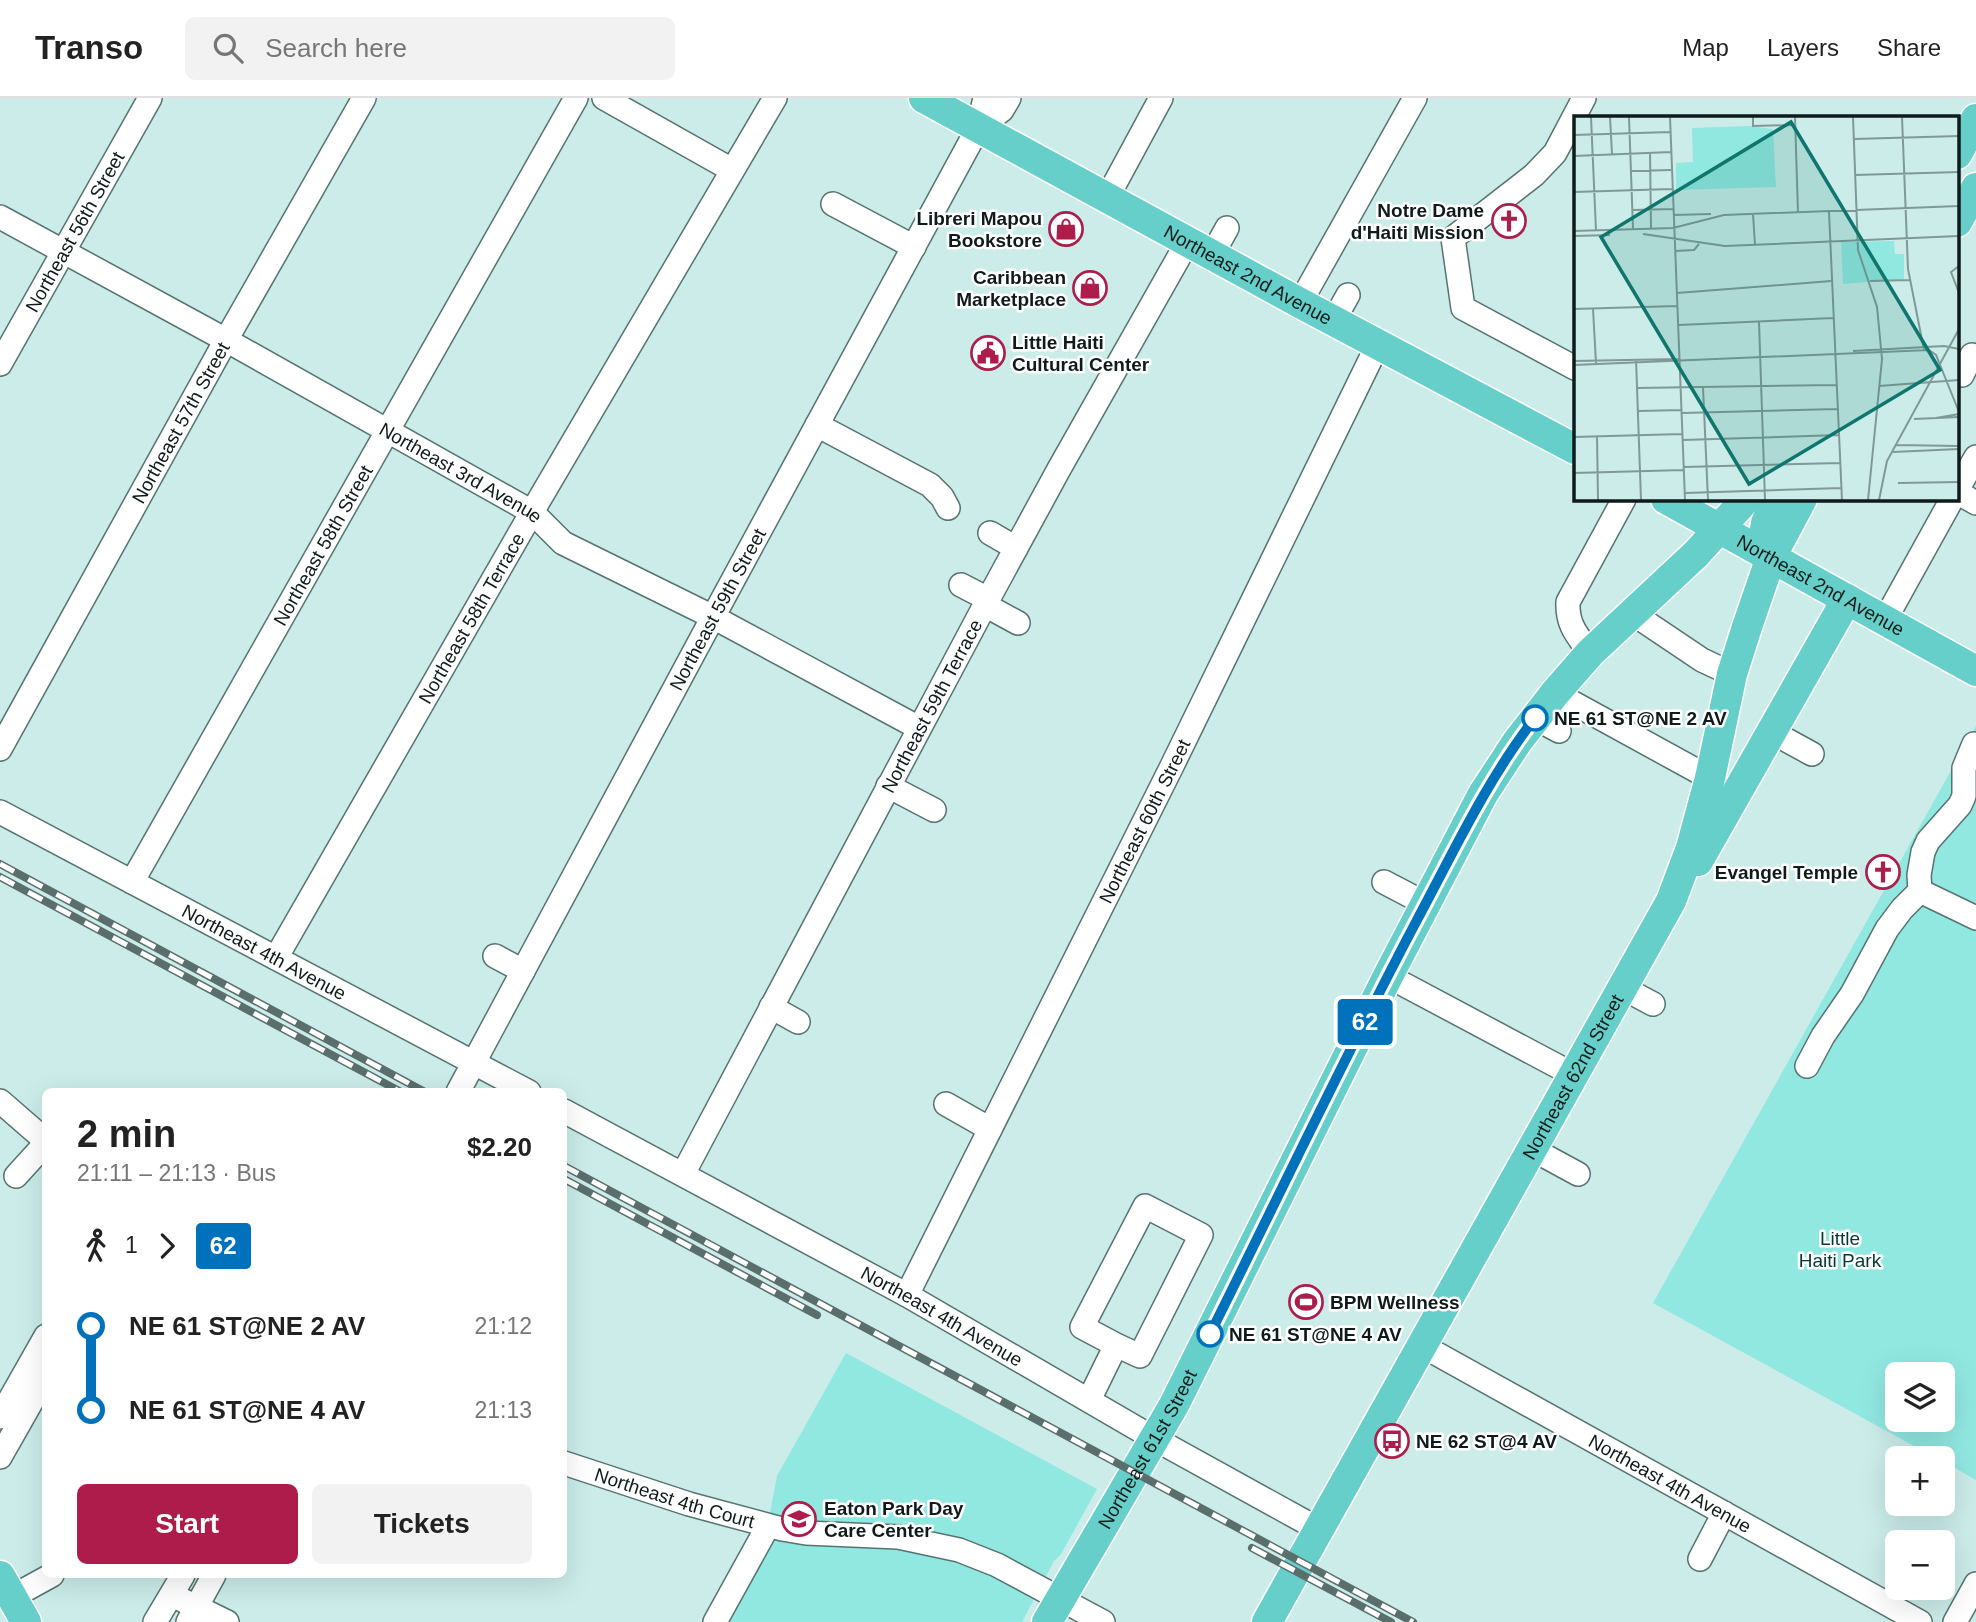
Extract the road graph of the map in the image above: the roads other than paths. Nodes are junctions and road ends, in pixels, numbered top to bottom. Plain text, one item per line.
1 (150, 98) edge
2 (364, 98) edge
3 (576, 98) edge
4 (604, 98) edge
5 (775, 98) edge
6 (924, 98) edge
7 (985, 98) edge
8 (1009, 98) edge
9 (1160, 98) edge
10 (1415, 98) edge
11 (1584, 98) edge
12 (1575, 116) edge
13 (1574, 117) edge
14 (1976, 119) edge
15 (978, 128) junction
16 (1958, 152) edge
17 (732, 170) junction
18 (1976, 188) edge
19 (1107, 198) junction
20 (834, 204) dead end
21 (0, 217) edge
22 (1958, 220) edge
23 (1227, 228) dead end
24 (914, 247) junction
25 (1200, 248) junction
26 (64, 252) junction
27 (1300, 303) junction
28 (226, 340) junction
29 (1378, 344) junction
30 (0, 364) edge
31 (1574, 367) edge
32 (817, 425) junction
33 (387, 431) junction
34 (1574, 448) edge
35 (1976, 457) edge
36 (1958, 489) edge
37 (1958, 492) edge
38 (1623, 500) edge
39 (1668, 500) edge
40 (1745, 500) edge
41 (1777, 500) edge
42 (1800, 500) edge
43 (1951, 500) edge
44 (1976, 503) edge
45 (948, 508) dead end
46 (532, 512) junction
47 (1720, 528) junction
48 (990, 533) dead end
49 (1016, 548) junction
50 (1771, 557) junction
51 (961, 584) dead end
52 (1847, 599) junction
53 (987, 602) junction
54 (1632, 614) junction
55 (713, 617) junction
56 (1885, 620) junction
57 (1018, 622) dead end
58 (1590, 653) junction
59 (1976, 671) edge
60 (1732, 674) junction
61 (1555, 693) junction
62 (919, 728) junction
63 (1772, 732) junction
64 (1974, 744) dead end
65 (0, 749) edge
66 (1812, 754) dead end
67 (1710, 778) junction
68 (888, 786) junction
69 (934, 810) dead end
70 (0, 812) edge
71 (1384, 881) dead end
72 (132, 882) junction
73 (1920, 891) junction
74 (1671, 901) junction
75 (1426, 904) junction
76 (1976, 918) edge
77 (495, 956) dead end
78 (276, 958) junction
79 (523, 971) junction
80 (1388, 976) junction
81 (1623, 988) junction
82 (1653, 1004) dead end
83 (771, 1007) junction
84 (798, 1022) dead end
85 (474, 1063) junction
86 (1807, 1066) dead end
87 (1574, 1075) junction
88 (460, 1088) edge
89 (521, 1088) edge
90 (0, 1101) edge
91 (946, 1104) dead end
92 (567, 1113) edge
93 (990, 1129) junction
94 (42, 1138) edge
95 (42, 1147) edge
96 (1532, 1149) junction
97 (683, 1174) junction
98 (1577, 1174) dead end
99 (16, 1176) dead end
100 (907, 1295) junction
101 (42, 1343) edge
102 (1116, 1345) junction
103 (1421, 1345) junction
104 (42, 1383) edge
105 (1089, 1400) junction
106 (0, 1417) edge
107 (1155, 1439) junction
108 (0, 1457) edge
109 (567, 1464) edge
110 (1724, 1513) junction
111 (768, 1526) junction
112 (1318, 1529) junction
113 (1700, 1559) dead end
114 (49, 1578) edge
115 (212, 1578) edge
116 (176, 1581) edge
117 (1976, 1584) edge
118 (15, 1608) edge
119 (1053, 1610) edge
120 (193, 1615) edge
121 (155, 1622) edge
122 (226, 1622) edge
123 (715, 1622) edge
124 (1103, 1622) edge
125 (1267, 1622) edge
126 (1920, 1622) edge
127 (1955, 1622) edge

1 - 26 street, Northeast 56th Street
2 - 28 street, Northeast 57th Street
3 - 33 street, Northeast 58th Street
4 - 17 street
5 - 17 street, Northeast 58th Terrace
6 - 15 main road, Northeast 2nd Avenue
7 - 15 street, Northeast 59th Street
8 - 15 street, Northeast 59th Street
9 - 19 street
10 - 27 street
11 - 12 street
13 - 31 street
14 - 16 main road
15 - 19 main road, Northeast 2nd Avenue
15 - 24 street, Northeast 59th Street
17 - 46 street, Northeast 58th Terrace
18 - 22 main road
19 - 25 main road, Northeast 2nd Avenue
20 - 24 street
21 - 26 street, Northeast 3rd Avenue
23 - 25 street, Northeast 59th Terrace
24 - 32 street, Northeast 59th Street
25 - 27 main road, Northeast 2nd Avenue
25 - 49 street, Northeast 59th Terrace
26 - 28 street, Northeast 3rd Avenue
26 - 30 street, Northeast 56th Street
27 - 29 main road, Northeast 2nd Avenue
28 - 33 street, Northeast 3rd Avenue
28 - 65 street, Northeast 57th Street
29 - 34 main road, Northeast 2nd Avenue
29 - 93 street, Northeast 60th Street
32 - 45 street
32 - 55 street, Northeast 59th Street
33 - 46 street, Northeast 3rd Avenue
33 - 72 street, Northeast 58th Street
35 - 36 street
37 - 44 street
38 - 58 street
39 - 47 main road, Northeast 2nd Avenue
40 - 47 main road
41 - 50 main road
42 - 50 main road, Northeast 62nd Street
43 - 56 street
46 - 55 street, Northeast 3rd Avenue
46 - 78 street, Northeast 58th Terrace
47 - 50 main road, Northeast 2nd Avenue
47 - 54 main road, Northeast 61st Street
48 - 49 street
49 - 53 street, Northeast 59th Terrace
50 - 52 main road, Northeast 2nd Avenue
50 - 60 main road, Northeast 62nd Street
51 - 53 street
52 - 56 main road, Northeast 2nd Avenue
52 - 63 main road
53 - 57 street
53 - 62 street, Northeast 59th Terrace
54 - 58 main road, Northeast 61st Street
54 - 60 street
55 - 62 street, Northeast 3rd Avenue
55 - 79 street, Northeast 59th Street
56 - 59 main road, Northeast 2nd Avenue
58 - 61 main road, Northeast 61st Street
60 - 67 main road, Northeast 62nd Street
61 - 67 street
61 - 75 main road, Northeast 61st Street
62 - 68 street, Northeast 59th Terrace
63 - 66 street
63 - 74 main road
64 - 73 street
67 - 74 main road, Northeast 62nd Street
68 - 69 street
68 - 83 street, Northeast 59th Terrace
70 - 72 street, Northeast 4th Avenue
71 - 75 street
72 - 78 street, Northeast 4th Avenue
73 - 76 street
73 - 86 street
74 - 81 main road, Northeast 62nd Street
75 - 80 main road, Northeast 61st Street
77 - 79 street
78 - 85 street, Northeast 4th Avenue
79 - 85 street, Northeast 59th Street
80 - 87 street
80 - 107 main road, Northeast 61st Street
81 - 82 street
81 - 87 main road, Northeast 62nd Street
83 - 84 street
83 - 97 street, Northeast 59th Terrace
85 - 88 street, Northeast 59th Street
85 - 89 street, Northeast 4th Avenue
87 - 96 main road, Northeast 62nd Street
90 - 94 street
91 - 93 street
92 - 97 street, Northeast 4th Avenue
93 - 100 street, Northeast 60th Street
95 - 99 street
96 - 98 street
96 - 103 main road, Northeast 62nd Street
97 - 100 street, Northeast 4th Avenue
100 - 105 street, Northeast 4th Avenue
101 - 106 street
102 - 102 street
102 - 105 street
103 - 110 street, Northeast 4th Avenue
103 - 112 main road, Northeast 62nd Street
104 - 108 street
105 - 107 street, Northeast 4th Avenue
107 - 112 street, Northeast 4th Avenue
107 - 119 main road, Northeast 61st Street
109 - 111 street, Northeast 4th Court
110 - 113 street
110 - 126 street, Northeast 4th Avenue
111 - 119 street, Northeast 4th Court
111 - 123 street
112 - 125 main road, Northeast 62nd Street
114 - 118 street
115 - 120 street
116 - 120 street
116 - 121 street
117 - 127 street
119 - 124 street, Northeast 4th Court
120 - 122 street

